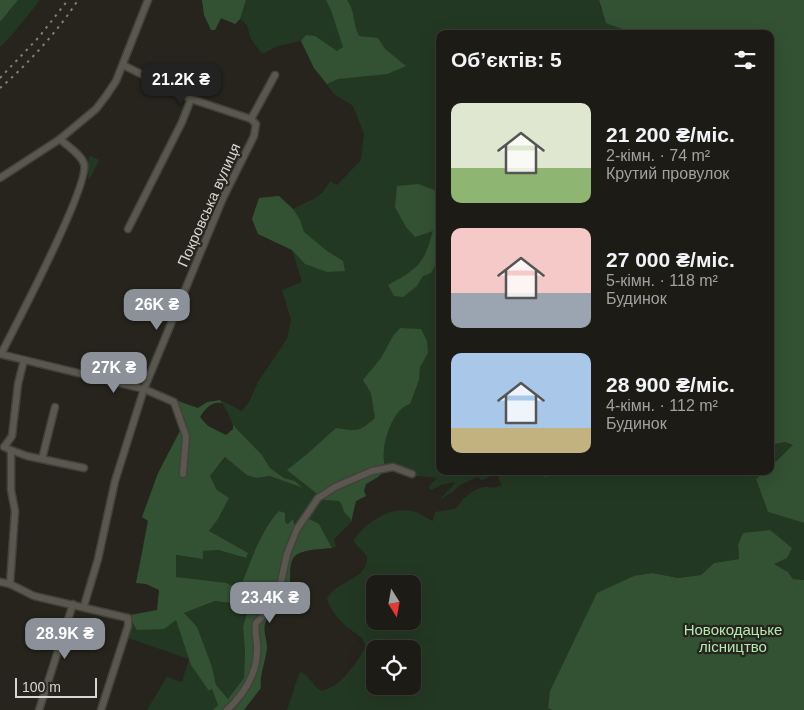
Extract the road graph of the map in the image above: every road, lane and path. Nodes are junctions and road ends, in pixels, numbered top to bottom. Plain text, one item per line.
1 (148, 0) edge
2 (123, 65) junction
3 (275, 75) dead end
4 (191, 98) junction
5 (251, 119) junction
6 (60, 139) junction
7 (0, 178) edge
8 (128, 228) dead end
9 (1, 354) edge
10 (24, 360) junction
11 (144, 389) junction
12 (56, 407) dead end
13 (2, 446) edge
14 (11, 451) junction
15 (42, 459) junction
16 (84, 468) dead end
17 (183, 474) dead end
18 (412, 474) dead end
19 (0, 582) edge
20 (10, 584) junction
21 (73, 604) junction
22 (84, 606) junction
23 (39, 710) edge
24 (101, 710) edge
25 (227, 710) edge

1 - 2 street
2 - 4 street
2 - 6 street
3 - 5 street, Покровська вулиця
4 - 5 street
4 - 8 street
5 - 11 street, Покровська вулиця
6 - 7 street
6 - 9 street
9 - 10 street
10 - 11 street
10 - 13 street
11 - 17 street
11 - 22 street, Покровська вулиця
12 - 15 street
13 - 14 street
14 - 15 street
14 - 20 street
15 - 16 street
18 - 25 street
19 - 20 street
20 - 21 street
21 - 22 street
21 - 23 street
22 - 24 street

